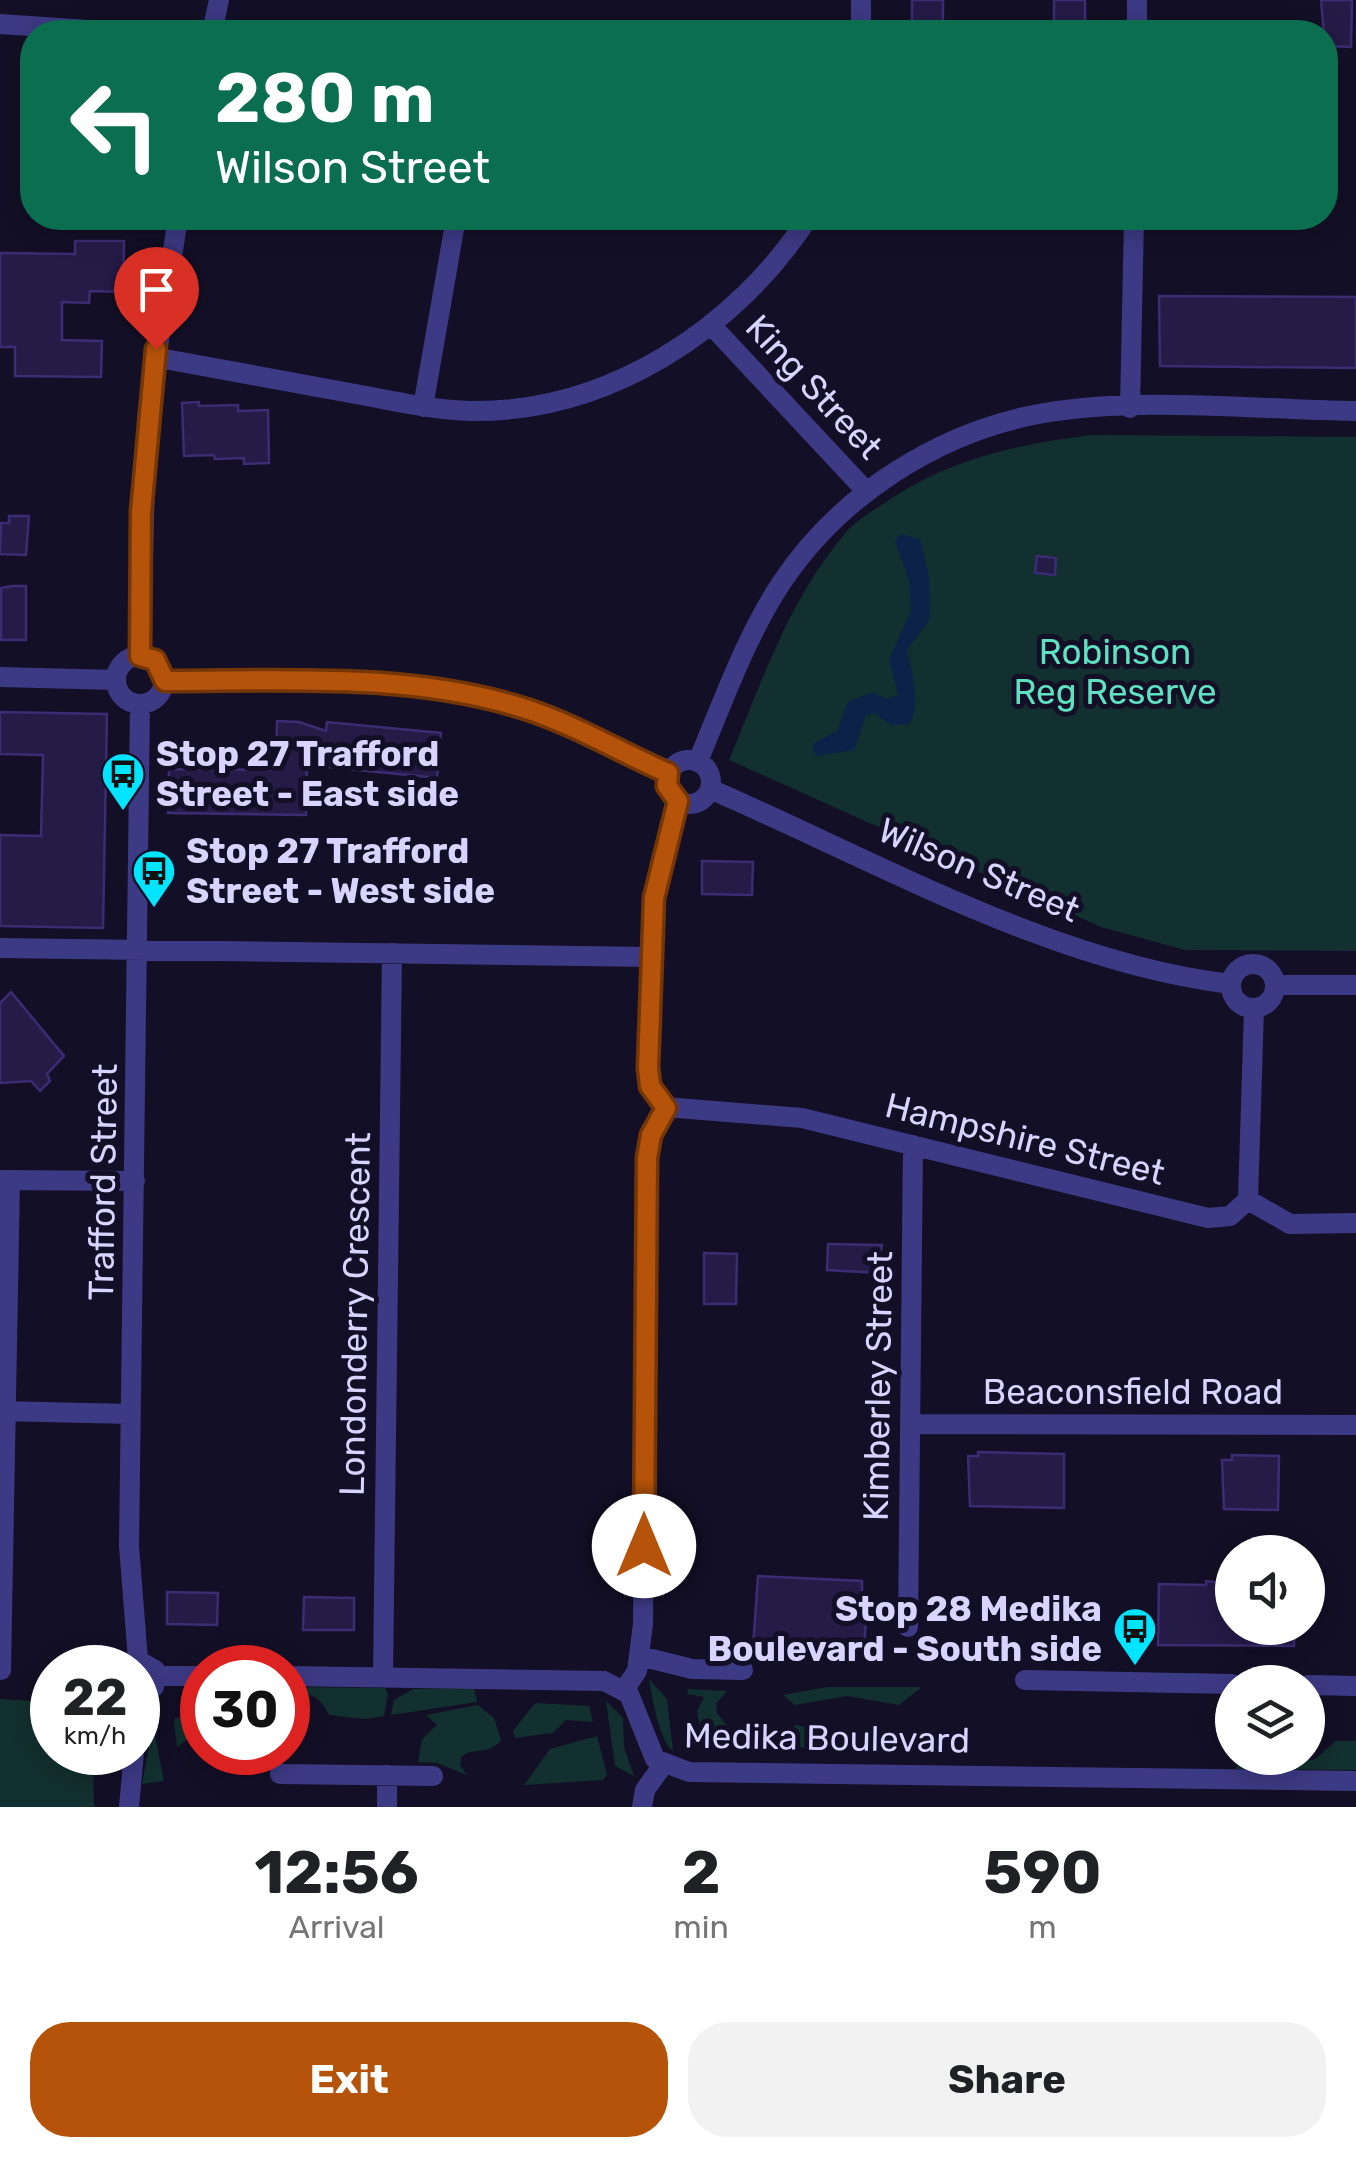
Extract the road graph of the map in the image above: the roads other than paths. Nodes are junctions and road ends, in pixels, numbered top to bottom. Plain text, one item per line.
1 (176, 230) edge
2 (454, 230) edge
3 (799, 230) edge
4 (1134, 230) edge
5 (712, 326) junction
6 (154, 358) junction
7 (424, 407) junction
8 (1130, 408) junction
9 (1356, 411) edge
10 (867, 492) junction
11 (140, 656) junction
12 (0, 677) edge
13 (116, 680) junction
14 (165, 681) junction
15 (140, 704) junction
16 (698, 761) junction
17 (668, 773) junction
18 (710, 789) junction
19 (678, 801) junction
20 (0, 948) edge
21 (140, 948) junction
22 (392, 953) junction
23 (652, 957) junction
24 (1231, 984) junction
25 (1276, 985) junction
26 (1356, 985) edge
27 (1254, 1008) junction
28 (666, 1108) junction
29 (913, 1146) junction
30 (5, 1180) edge
31 (136, 1182) junction
32 (1248, 1200) junction
33 (1356, 1223) edge
34 (4, 1296) edge
35 (3, 1412) edge
36 (130, 1414) junction
37 (911, 1424) junction
38 (1356, 1425) edge
39 (2, 1528) edge
40 (908, 1627) dead end
41 (131, 1645) edge
42 (640, 1656) junction
43 (0, 1670) edge
44 (744, 1670) dead end
45 (310, 1676) edge
46 (384, 1676) junction
47 (1025, 1680) dead end
48 (1215, 1684) edge
49 (1325, 1685) edge
50 (1356, 1686) edge
51 (625, 1690) junction
52 (662, 1765) junction
53 (310, 1774) edge
54 (131, 1775) edge
55 (387, 1775) junction
56 (433, 1776) dead end
57 (1356, 1781) edge
58 (128, 1807) edge
59 (387, 1807) edge
60 (642, 1807) edge

1 - 6 street
2 - 7 street
3 - 5 street
4 - 8 street
5 - 7 street
5 - 10 street, King Street
6 - 7 street
6 - 11 street
8 - 9 street
8 - 10 street
10 - 16 street
11 - 13 street
11 - 14 street
12 - 13 street
13 - 15 street
14 - 15 street
14 - 17 street
15 - 21 street, Trafford Street
16 - 17 street
16 - 18 street
17 - 19 street
18 - 19 street
18 - 24 street, Wilson Street
19 - 23 street
20 - 21 street
21 - 22 street
21 - 31 street, Trafford Street
22 - 23 street
22 - 46 street, Londonderry Crescent
23 - 28 street
24 - 25 street
24 - 27 street
25 - 26 street
25 - 27 street
27 - 32 street
28 - 29 street, Hampshire Street
28 - 42 street
29 - 32 street, Hampshire Street
29 - 37 street, Kimberley Street
30 - 31 street
30 - 34 street
31 - 36 street, Trafford Street
32 - 33 street
34 - 35 street
35 - 36 street
35 - 39 street
36 - 41 street, Trafford Street
37 - 38 street, Beaconsfield Road
37 - 40 street, Kimberley Street
39 - 43 street
42 - 44 street
42 - 51 street
45 - 46 street
46 - 51 street
47 - 48 street
49 - 50 street
51 - 52 street, Medika Boulevard
52 - 57 street, Medika Boulevard
52 - 60 street
53 - 55 street
54 - 58 street
55 - 56 street
55 - 59 street

